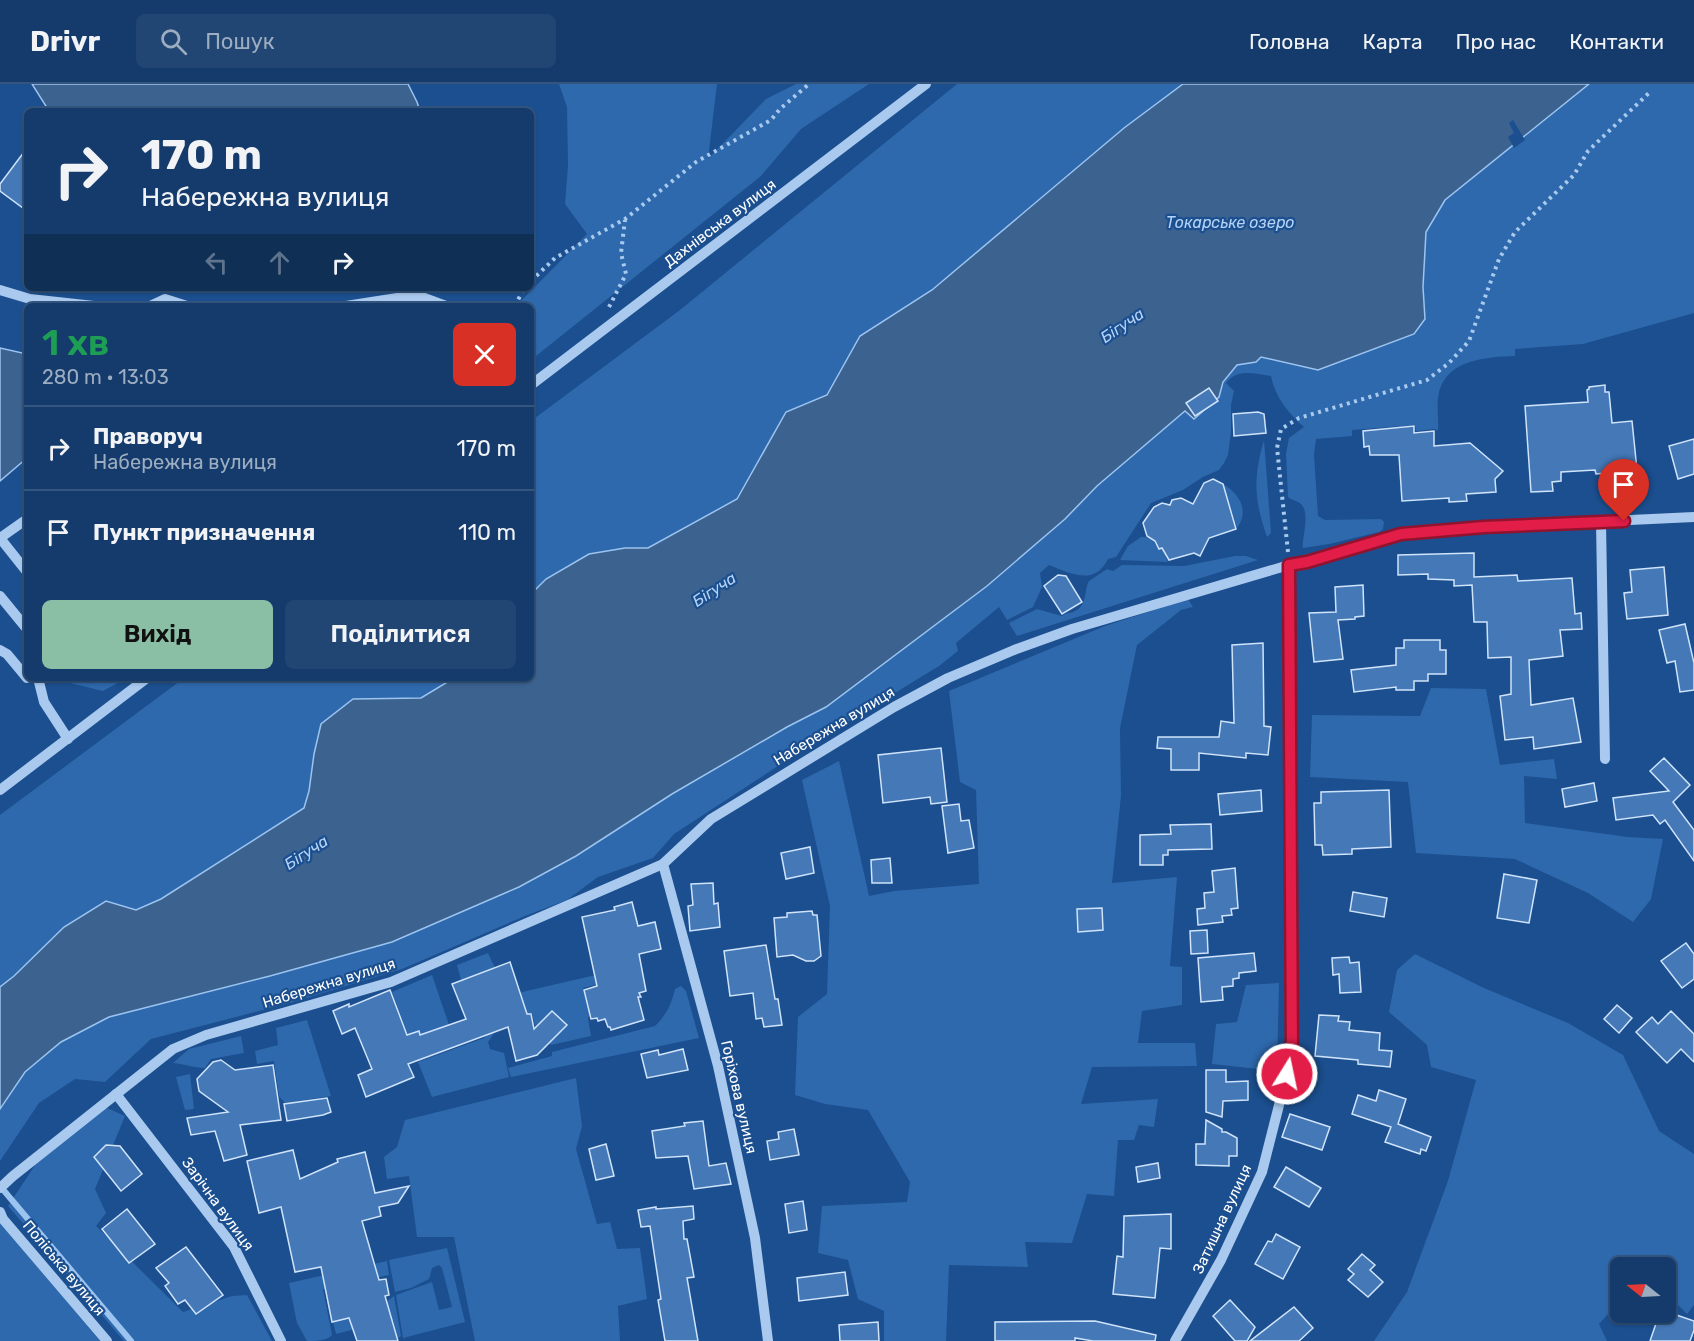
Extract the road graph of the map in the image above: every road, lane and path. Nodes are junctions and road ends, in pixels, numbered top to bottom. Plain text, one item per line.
1 (809, 84) edge
2 (926, 84) edge
3 (1650, 92) dead end
4 (625, 219) junction
5 (534, 278) edge
6 (0, 290) edge
7 (62, 303) edge
8 (156, 303) edge
9 (178, 303) edge
10 (364, 303) edge
11 (438, 303) edge
12 (596, 336) junction
13 (534, 384) edge
14 (1694, 517) edge
15 (24, 521) edge
16 (1601, 522) junction
17 (0, 538) edge
18 (1289, 565) junction
19 (24, 568) edge
20 (0, 596) edge
21 (24, 625) edge
22 (0, 650) edge
23 (24, 674) edge
24 (143, 681) edge
25 (39, 682) edge
26 (68, 739) junction
27 (1605, 759) dead end
28 (0, 790) edge
29 (663, 864) junction
30 (116, 1094) junction
31 (0, 1188) edge
32 (0, 1212) edge
33 (107, 1341) edge
34 (281, 1341) edge
35 (768, 1341) edge
36 (1175, 1341) edge

1 - 4 path
2 - 12 street, Дахнівська вулиця
3 - 18 path
4 - 5 path
4 - 12 path
6 - 7 street
8 - 9 street
10 - 11 street
12 - 13 street, Дахнівська вулиця
14 - 16 street, Набережна вулиця
15 - 17 street
16 - 18 street, Набережна вулиця
16 - 27 street
17 - 19 street
18 - 29 street, Набережна вулиця
18 - 36 street, Затишна вулиця
20 - 21 street
22 - 23 street
24 - 26 street
25 - 26 street
26 - 28 street
29 - 30 street, Набережна вулиця
29 - 35 street, Горіхова вулиця
30 - 31 street, Набережна вулиця
30 - 34 street, Зарічна вулиця
32 - 33 street, Поліська вулиця

